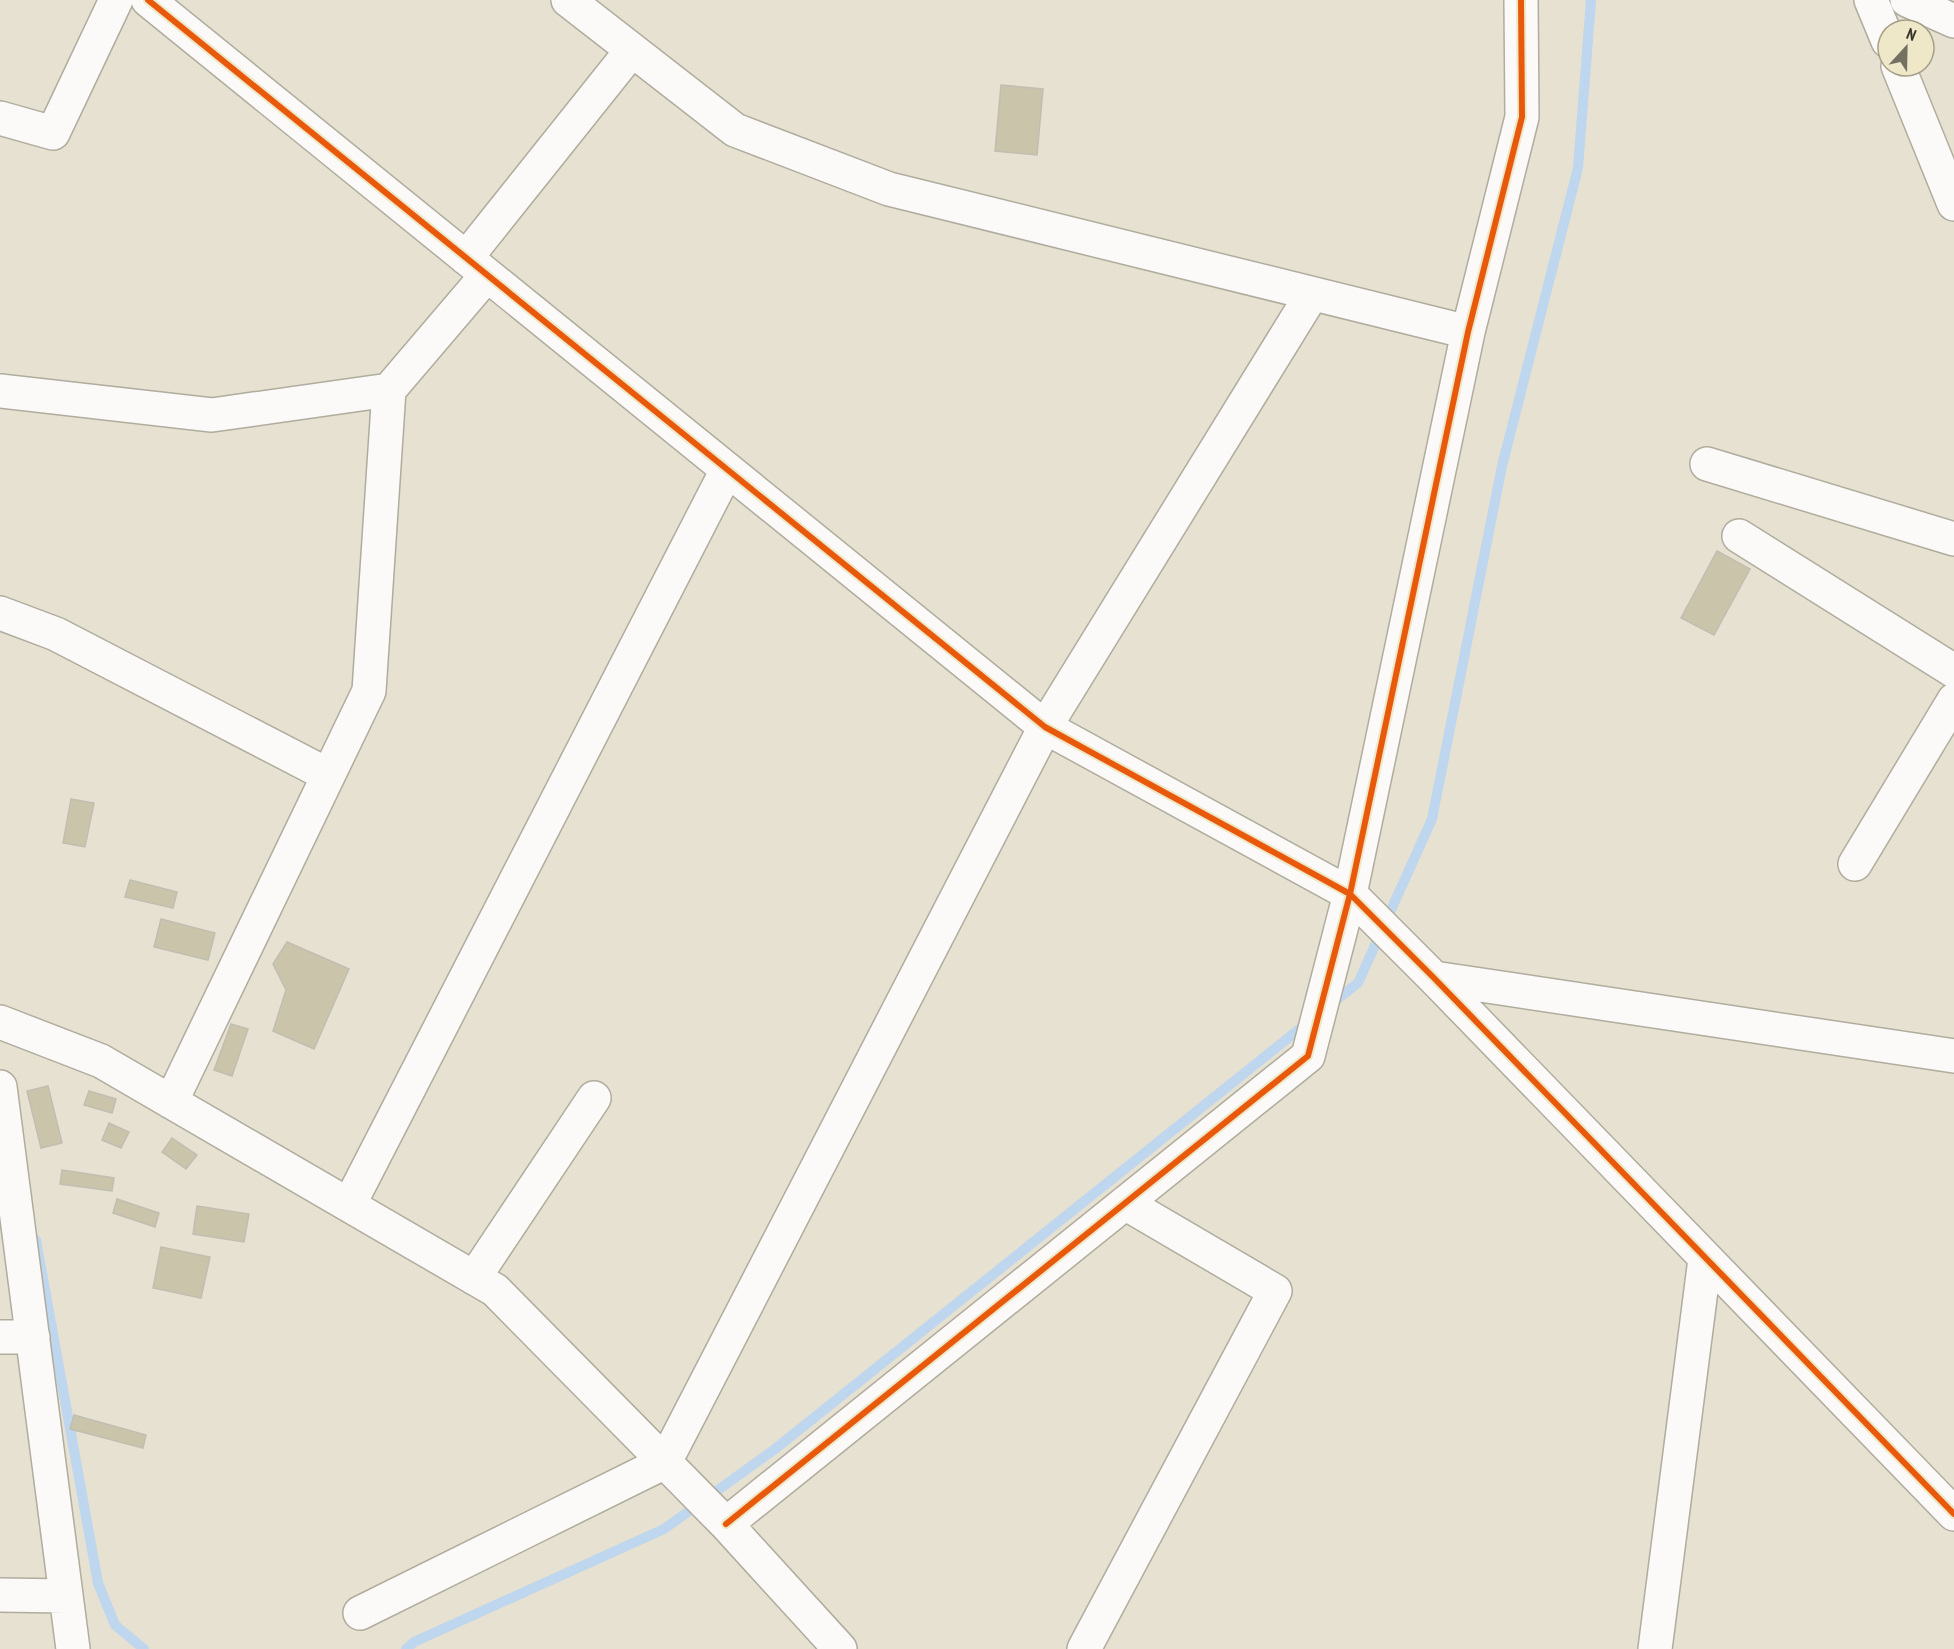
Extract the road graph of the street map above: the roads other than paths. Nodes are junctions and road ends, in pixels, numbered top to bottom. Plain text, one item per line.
1 (116, 0) edge
2 (148, 0) edge
3 (568, 0) edge
4 (1521, 0) edge
5 (1871, 0) edge
6 (1907, 0) edge
7 (1878, 18) edge
8 (1954, 21) edge
9 (632, 50) junction
10 (1903, 78) edge
11 (0, 118) edge
12 (1954, 204) edge
13 (476, 266) junction
14 (1312, 294) junction
15 (1468, 332) junction
16 (389, 390) junction
17 (0, 391) edge
18 (1707, 464) dead end
19 (728, 470) junction
20 (1739, 536) dead end
21 (1954, 539) edge
22 (0, 613) edge
23 (1954, 671) edge
24 (1954, 700) edge
25 (1045, 727) junction
26 (328, 775) junction
27 (1855, 864) dead end
28 (1350, 894) junction
29 (1434, 978) junction
30 (0, 1022) edge
31 (1954, 1056) edge
32 (0, 1087) edge
33 (594, 1098) dead end
34 (171, 1102) junction
35 (1125, 1203) junction
36 (350, 1205) junction
37 (1705, 1259) junction
38 (474, 1278) junction
39 (0, 1337) edge
40 (33, 1338) junction
41 (665, 1462) junction
42 (1954, 1514) edge
43 (726, 1524) junction
44 (0, 1595) edge
45 (66, 1596) junction
46 (360, 1613) dead end
47 (73, 1649) edge
48 (840, 1649) edge
49 (1084, 1649) edge
50 (1655, 1649) edge

1 - 11 street
2 - 13 street
3 - 9 street
4 - 15 street
5 - 7 street
6 - 8 street
9 - 13 street
9 - 14 street
10 - 12 street
13 - 16 street
13 - 19 street
14 - 15 street
14 - 25 street
15 - 28 street
16 - 17 street
16 - 26 street
18 - 21 street
19 - 25 street
19 - 36 street
20 - 23 street
22 - 26 street
24 - 27 street
25 - 28 street
25 - 41 street
26 - 34 street
28 - 29 street
28 - 35 street
29 - 31 street
29 - 37 street
30 - 34 street
32 - 40 street
33 - 38 street
34 - 36 street
35 - 43 street
35 - 49 street
36 - 38 street
37 - 42 street
37 - 50 street
38 - 41 street
39 - 40 street
40 - 45 street
41 - 43 street
41 - 46 street
43 - 48 street
44 - 45 street
45 - 47 street

